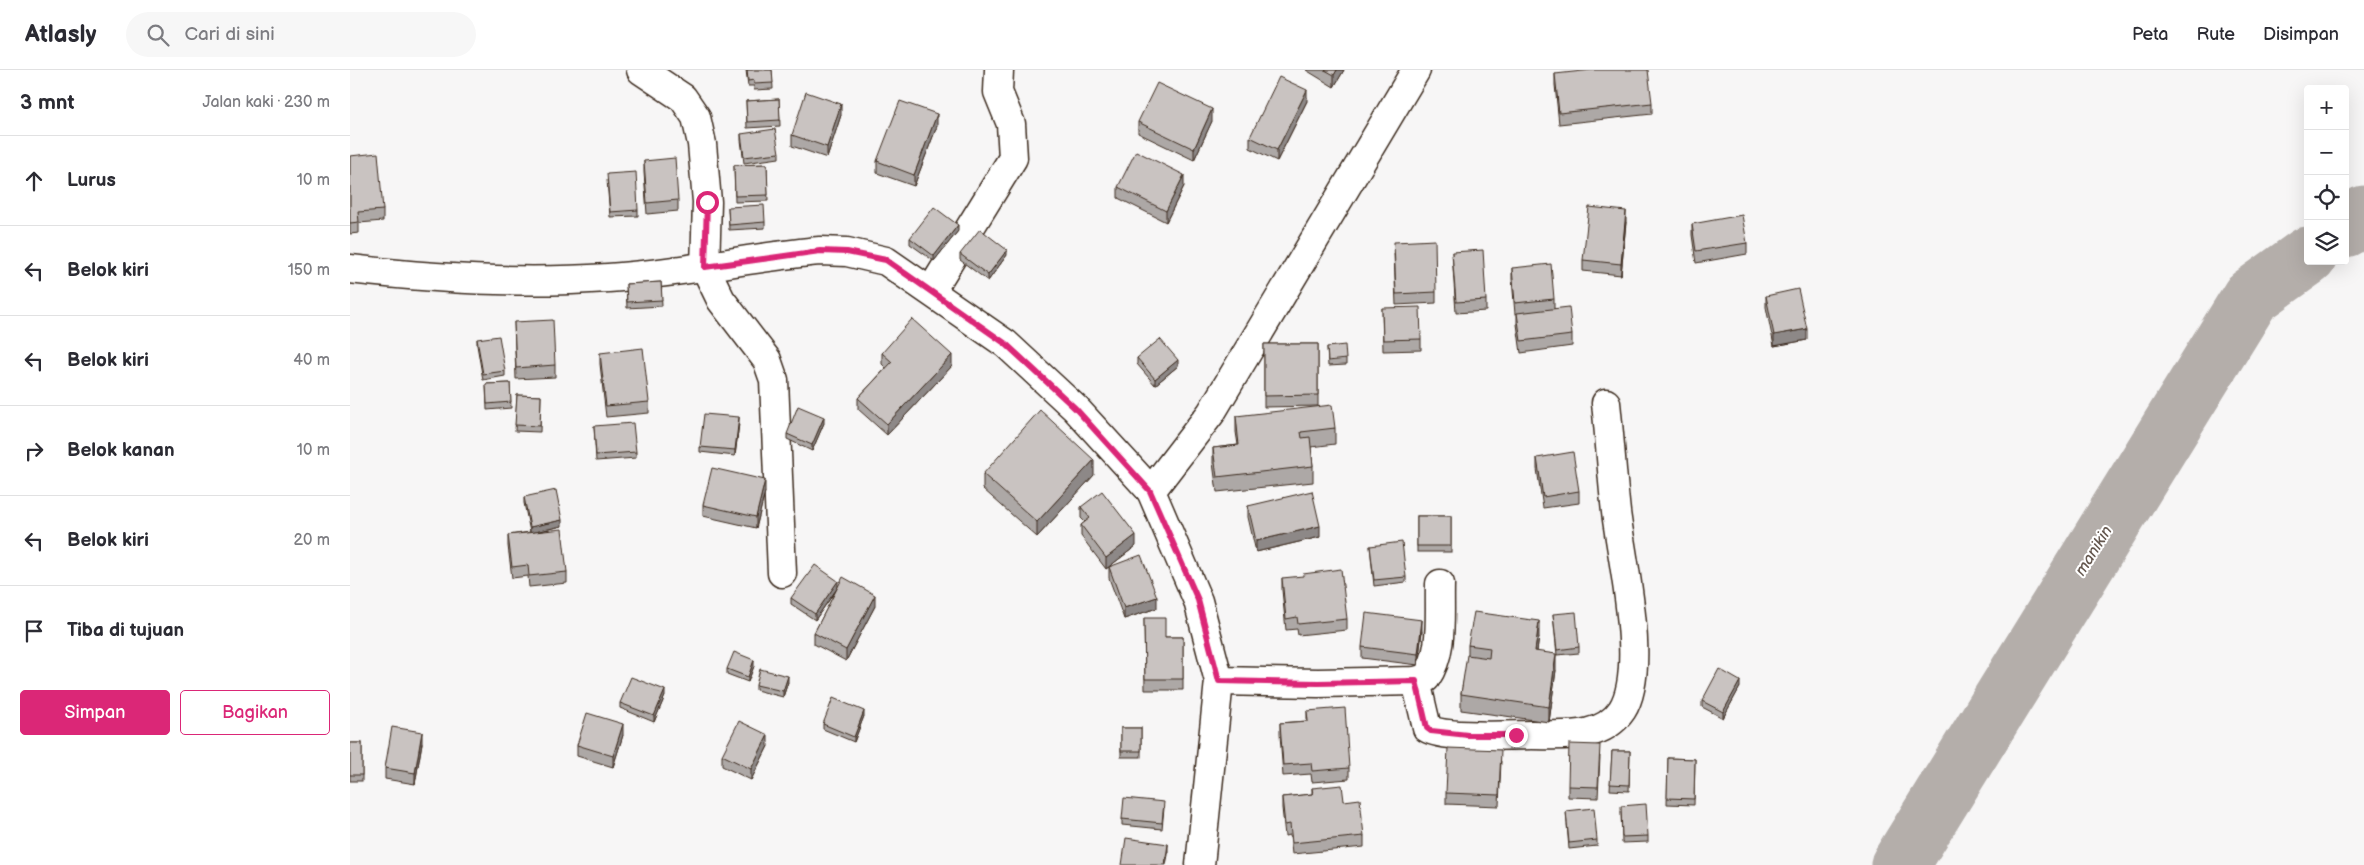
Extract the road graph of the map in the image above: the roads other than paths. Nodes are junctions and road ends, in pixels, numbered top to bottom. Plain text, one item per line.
1 (642, 70) edge
2 (999, 70) edge
3 (1416, 70) edge
4 (705, 267) junction
5 (350, 268) edge
6 (931, 291) junction
7 (1606, 403) dead end
8 (1150, 491) junction
9 (782, 573) dead end
10 (1440, 584) dead end
11 (1219, 681) junction
12 (1416, 681) junction
13 (1200, 865) edge

1 - 4 street
2 - 6 street
3 - 8 street
4 - 5 street
4 - 6 street
4 - 9 street
6 - 8 street
7 - 12 street
8 - 11 street
10 - 12 street
11 - 12 street
11 - 13 street

